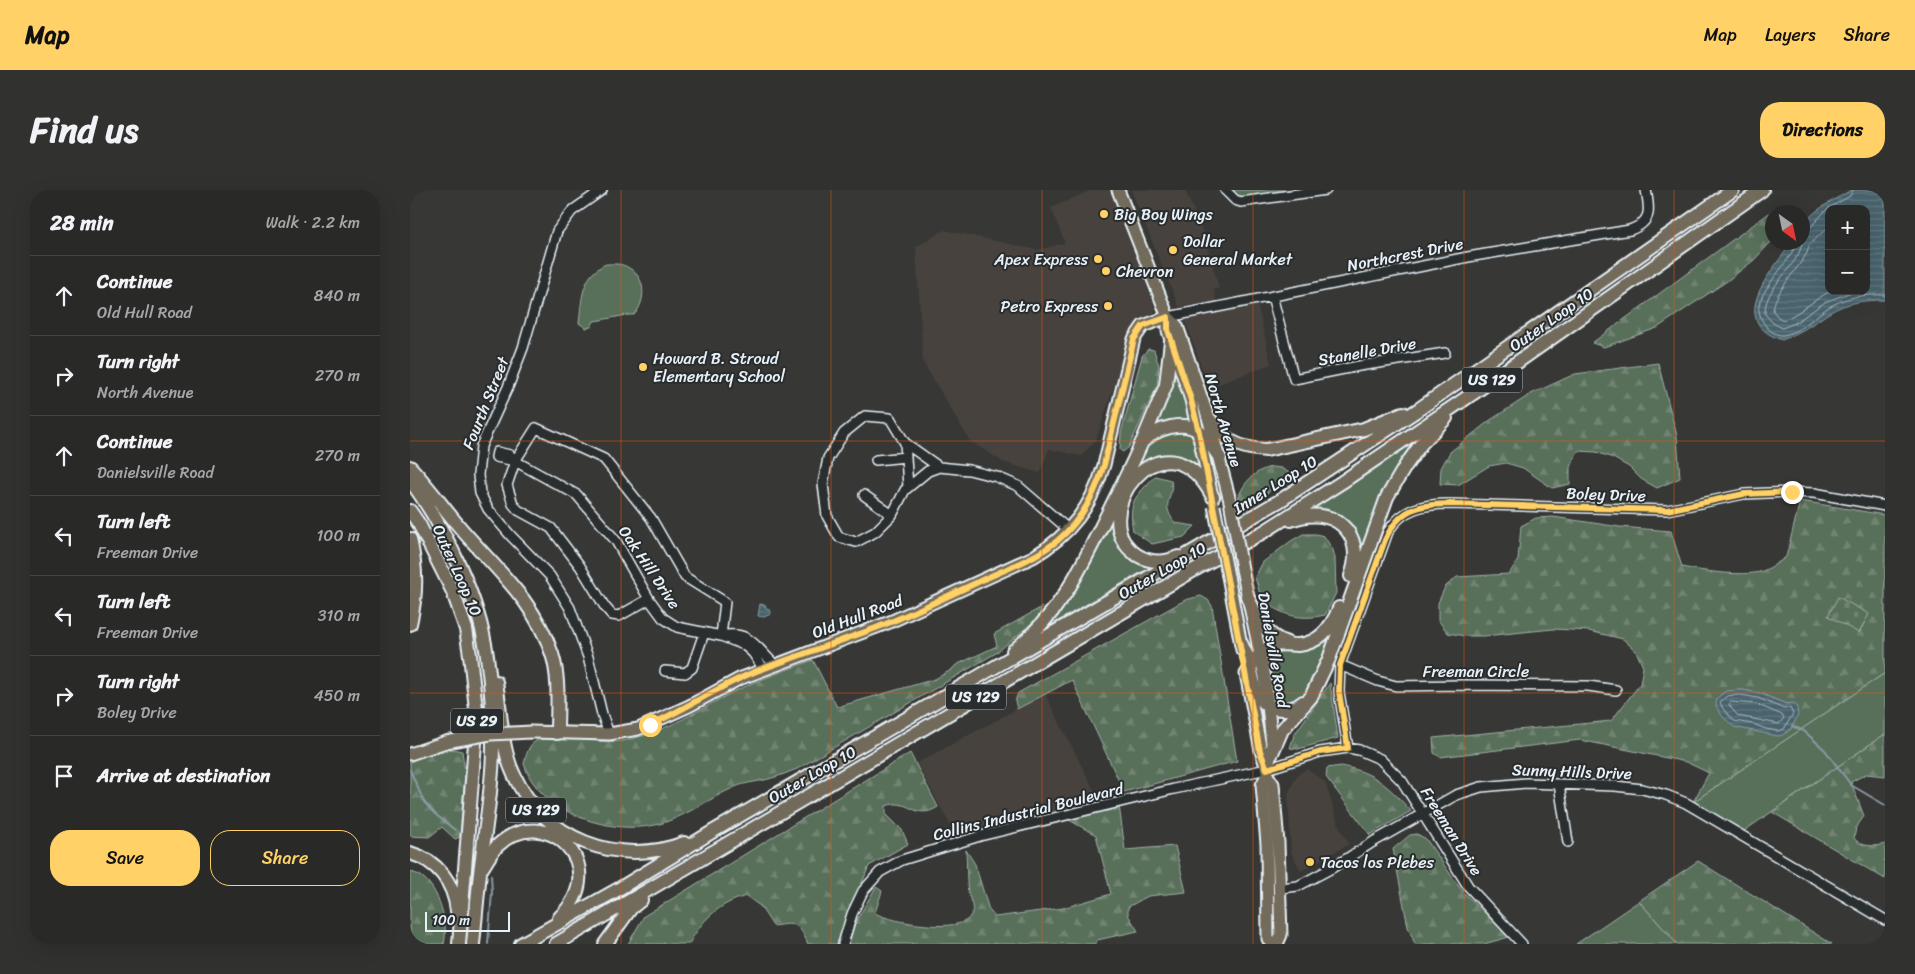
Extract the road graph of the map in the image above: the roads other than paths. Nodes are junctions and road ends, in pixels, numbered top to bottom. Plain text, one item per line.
1 (602, 190) edge
2 (1118, 190) edge
3 (1225, 190) edge
4 (1326, 190) edge
5 (1646, 190) edge
6 (1733, 190) edge
7 (1762, 190) edge
8 (1272, 296) junction
9 (1168, 317) junction
10 (1171, 341) junction
11 (1445, 352) dead end
12 (1459, 381) junction
13 (1475, 392) junction
14 (1208, 417) junction
15 (1199, 432) junction
16 (1142, 442) junction
17 (905, 444) junction
18 (906, 457) junction
19 (1220, 458) junction
20 (876, 460) dead end
21 (515, 461) junction
22 (410, 467) edge
23 (939, 467) junction
24 (410, 480) edge
25 (908, 487) junction
26 (864, 495) dead end
27 (1213, 502) junction
28 (1885, 506) edge
29 (410, 511) edge
30 (892, 515) junction
31 (1069, 530) junction
32 (1265, 531) junction
33 (1237, 538) joint
34 (410, 539) edge
35 (1221, 543) joint
36 (1203, 547) junction
37 (1248, 596) junction
38 (650, 599) junction
39 (410, 624) edge
40 (482, 630) junction
41 (704, 633) junction
42 (722, 636) junction
43 (1241, 643) joint
44 (1290, 644) junction
45 (1260, 654) junction
46 (1340, 665) junction
47 (769, 666) junction
48 (665, 670) dead end
49 (1248, 672) junction
50 (982, 676) junction
51 (1616, 690) dead end
52 (1311, 696) junction
53 (1269, 706) junction
54 (557, 733) junction
55 (609, 734) junction
56 (1348, 748) junction
57 (410, 754) edge
58 (1271, 755) junction
59 (1267, 772) junction
60 (1560, 784) junction
61 (1424, 814) junction
62 (712, 832) junction
63 (1568, 842) dead end
64 (410, 853) edge
65 (688, 866) junction
66 (480, 873) junction
67 (1280, 888) junction
68 (1885, 920) edge
69 (522, 943) edge
70 (459, 944) edge
71 (473, 944) edge
72 (556, 944) edge
73 (604, 944) edge
74 (843, 944) edge
75 (1272, 944) edge
76 (1277, 944) edge
77 (1522, 944) edge

1 - 55 street, Fourth Street
2 - 9 main road, North Avenue
3 - 4 street
5 - 8 street, Northcrest Drive
6 - 12 highway, Inner Loop 10 / US 129
7 - 13 highway, Outer Loop 10 / US 129
8 - 9 street, Northcrest Drive
8 - 11 street, Stanelle Drive
9 - 10 main road, North Avenue
9 - 14 main road, North Avenue
9 - 31 main road, Old Hull Road
10 - 15 main road, North Avenue
10 - 16 highway
12 - 14 highway
12 - 36 highway, Inner Loop 10 / US 129
13 - 32 highway, Outer Loop 10 / US 129
13 - 52 highway
14 - 19 main road, North Avenue
15 - 16 highway
15 - 19 highway
15 - 27 main road, North Avenue
16 - 50 highway
17 - 18 street
17 - 23 street
17 - 30 street
18 - 20 street
18 - 25 street
19 - 33 main road, North Avenue, bridge
21 - 38 street, Oak Hill Drive
21 - 38 street
21 - 42 street
22 - 54 highway
23 - 25 street
23 - 31 street
24 - 40 highway, US 29
25 - 30 street
26 - 30 street
27 - 35 main road, North Avenue, bridge
27 - 36 highway
28 - 46 street, Boley Drive
29 - 70 highway, Outer Loop 10 / US 29
31 - 47 main road, Old Hull Road
32 - 44 highway
32 - 65 highway, Outer Loop 10 / US 129
33 - 37 main road, Danielsville Road, bridge
34 - 39 highway
35 - 43 main road, Danielsville Road, bridge
36 - 50 highway, Inner Loop 10 / US 129
37 - 44 highway
37 - 45 main road, Danielsville Road
38 - 41 street, Oak Hill Drive
40 - 62 highway, US 129
40 - 66 highway, US 29
41 - 42 street, Oak Hill Drive
41 - 48 street
42 - 47 street, Oak Hill Drive
43 - 49 highway
44 - 45 highway
45 - 49 highway
45 - 53 main road, Danielsville Road
46 - 51 street, Freeman Circle
46 - 56 street
47 - 55 main road, Old Hull Road
49 - 53 highway
49 - 59 main road, Danielsville Road
50 - 62 highway, Inner Loop 10 / US 129
52 - 53 highway
52 - 58 highway
53 - 58 main road, Danielsville Road
54 - 55 main road, Old Hull Road
54 - 57 main road, Old Hull Road, bridge
56 - 59 street, Freeman Drive
56 - 61 street, Freeman Drive
58 - 59 main road, Danielsville Road
59 - 67 main road, Danielsville Road
59 - 74 street, Collins Industrial Boulevard
59 - 75 main road, Danielsville Road
60 - 61 street, Sunny Hills Drive
60 - 63 street
60 - 68 street, Sunny Hills Drive
61 - 67 street, Sunny Hills Drive
61 - 77 street, Freeman Drive
62 - 69 highway
64 - 70 highway
65 - 72 highway, Outer Loop 10 / US 129
65 - 73 highway
66 - 69 highway
66 - 71 highway, US 29
67 - 76 main road, Danielsville Road

